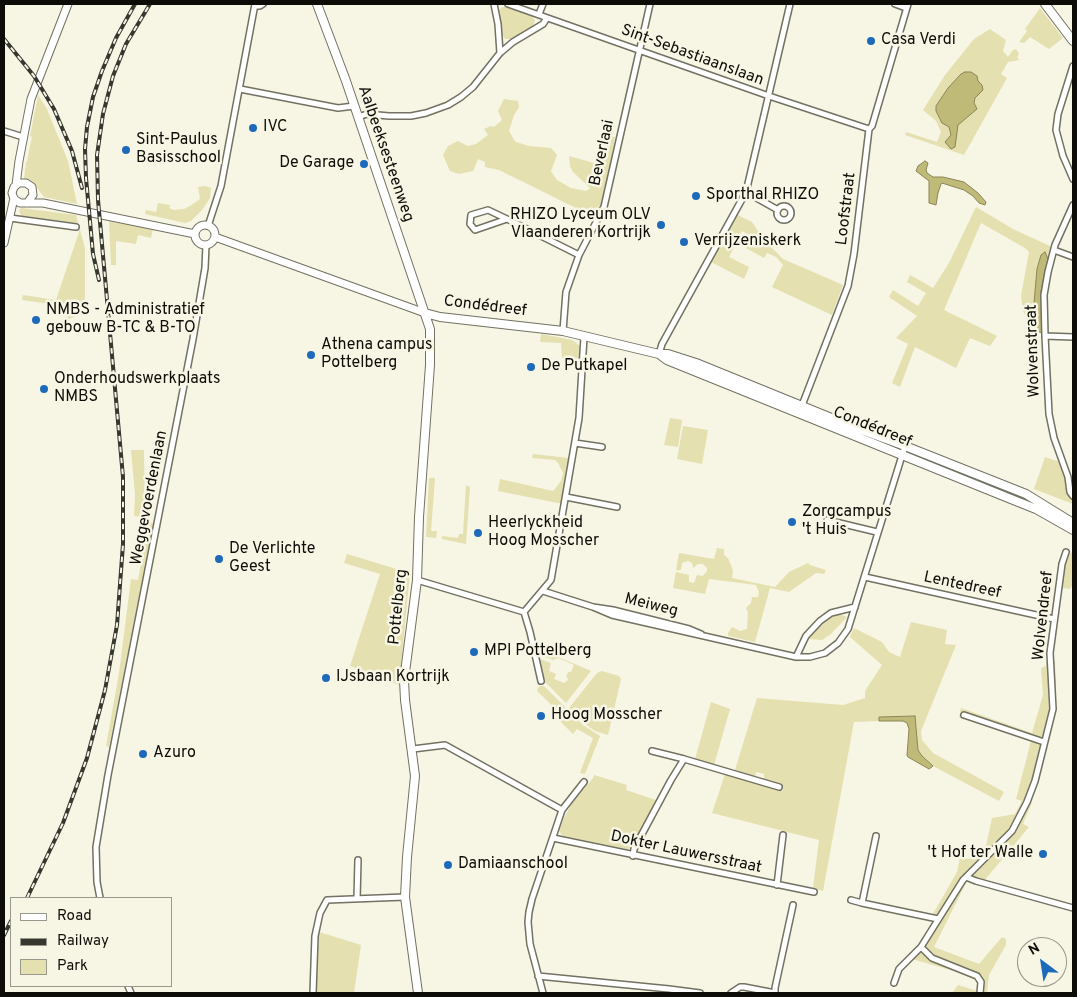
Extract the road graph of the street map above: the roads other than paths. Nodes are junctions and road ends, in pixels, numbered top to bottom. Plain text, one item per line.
1 (68, 4) edge
2 (263, 4) edge
3 (317, 4) edge
4 (494, 4) edge
5 (508, 4) edge
6 (543, 4) edge
7 (650, 4) edge
8 (790, 4) edge
9 (895, 4) edge
10 (1045, 4) edge
11 (255, 5) edge
12 (907, 6) edge
13 (538, 14) junction
14 (547, 18) junction
15 (1073, 41) edge
16 (639, 50) junction
17 (500, 53) junction
18 (1073, 66) edge
19 (240, 89) junction
20 (769, 96) junction
21 (354, 106) junction
22 (358, 116) junction
23 (869, 129) junction
24 (4, 131) edge
25 (23, 137) junction
26 (1073, 179) edge
27 (19, 184) junction
28 (746, 192) junction
29 (33, 195) junction
30 (20, 201) junction
31 (43, 202) junction
32 (1073, 205) edge
33 (778, 210) dead end
34 (10, 215) junction
35 (507, 219) junction
36 (208, 226) junction
37 (76, 228) dead end
38 (195, 234) junction
39 (215, 238) junction
40 (4, 243) edge
41 (206, 245) junction
42 (1054, 250) junction
43 (579, 255) junction
44 (1073, 257) edge
45 (425, 313) junction
46 (563, 332) junction
47 (1045, 336) junction
48 (584, 337) junction
49 (1073, 337) edge
50 (659, 354) junction
51 (803, 405) junction
52 (798, 412) junction
53 (574, 443) junction
54 (905, 446) junction
55 (602, 447) dead end
56 (902, 455) junction
57 (1073, 496) edge
58 (566, 497) junction
59 (618, 507) dead end
60 (827, 520) dead end
61 (1073, 523) edge
62 (1073, 530) edge
63 (877, 532) junction
64 (1066, 552) dead end
65 (865, 577) junction
66 (417, 580) junction
67 (543, 591) junction
68 (855, 607) junction
69 (524, 612) junction
70 (1054, 619) junction
71 (796, 657) junction
72 (541, 681) dead end
73 (964, 715) dead end
74 (1044, 742) junction
75 (413, 749) junction
76 (652, 751) dead end
77 (684, 759) junction
78 (584, 782) dead end
79 (779, 787) dead end
80 (562, 810) junction
81 (783, 835) dead end
82 (876, 836) dead end
83 (553, 838) junction
84 (633, 856) junction
85 (358, 860) dead end
86 (966, 877) junction
87 (777, 885) junction
88 (814, 892) dead end
89 (100, 897) edge
90 (405, 897) junction
91 (357, 899) junction
92 (851, 900) dead end
93 (862, 903) junction
94 (792, 905) dead end
95 (1073, 908) edge
96 (938, 919) junction
97 (920, 947) junction
98 (538, 976) junction
99 (894, 983) dead end
100 (313, 993) edge
101 (418, 993) edge
102 (543, 993) edge
103 (700, 993) edge
104 (730, 993) edge
105 (775, 993) edge
106 (980, 993) edge

1 - 25 street
2 - 11 street
3 - 21 main road, Aalbeeksesteenweg
4 - 17 street
5 - 13 street, Sint-Sebastiaanslaan
6 - 13 street
7 - 16 street, Beverlaai
8 - 20 street
9 - 12 street
10 - 15 main road
11 - 19 street
12 - 23 street, Loofstraat
13 - 14 street, Sint-Sebastiaanslaan
14 - 16 street, Sint-Sebastiaanslaan
14 - 17 street
16 - 20 street, Sint-Sebastiaanslaan
16 - 43 street, Beverlaai
17 - 22 street
18 - 26 street
19 - 21 street
19 - 36 street
20 - 23 street, Sint-Sebastiaanslaan
20 - 28 street
21 - 22 main road, Aalbeeksesteenweg
22 - 45 main road, Aalbeeksesteenweg
23 - 51 street, Loofstraat
24 - 25 street
25 - 27 street
27 - 29 street
27 - 30 street
28 - 33 street
28 - 50 street
29 - 30 street
29 - 31 street
30 - 31 street
30 - 34 street
31 - 38 street
32 - 42 street, Wolvenstraat
34 - 37 street
34 - 40 street
35 - 35 street
35 - 43 street
36 - 38 street
36 - 39 street
38 - 41 street
39 - 41 street
39 - 45 street
41 - 89 street, Weggevoerdenlaan
42 - 44 street
42 - 47 street, Wolvenstraat
43 - 46 street, Beverlaai
45 - 46 main road, Condédreef
45 - 66 main road, Pottelberg
46 - 48 main road, Condédreef
47 - 49 street
47 - 57 street, Wolvenstraat
48 - 50 main road, Condédreef
48 - 53 street
50 - 51 main road, Condédreef
50 - 52 main road, Condédreef
51 - 52 street, Loofstraat
51 - 54 main road, Condédreef
52 - 56 main road, Condédreef
53 - 55 street
53 - 58 street
54 - 56 street, Meiweg
54 - 61 main road, Condédreef
56 - 62 main road, Condédreef
56 - 63 street, Meiweg
58 - 59 street
58 - 67 street
60 - 63 street
63 - 65 street, Meiweg
64 - 70 street, Wolvendreef
65 - 68 street, Meiweg
65 - 70 street, Lentedreef
66 - 69 street
66 - 75 main road, Pottelberg
67 - 69 street
67 - 71 street, Meiweg
68 - 71 street
68 - 71 street, Meiweg
69 - 72 street
70 - 74 street, Wolvendreef
73 - 74 street
74 - 86 street, Wolvendreef
75 - 80 street
75 - 90 main road, Pottelberg
76 - 77 street
77 - 79 street
77 - 84 street
78 - 80 street
80 - 83 street
81 - 87 street
82 - 93 street
83 - 84 street, Dokter Lauwersstraat
83 - 98 street
84 - 87 street, Dokter Lauwersstraat
85 - 91 street
86 - 95 street
86 - 96 street, Wolvendreef
87 - 88 street, Dokter Lauwersstraat
90 - 91 street
90 - 101 main road, Pottelberg
91 - 100 street
92 - 93 street
93 - 96 street
94 - 105 street
96 - 97 street, Wolvendreef
97 - 99 street, Wolvendreef
97 - 106 street
98 - 102 street
98 - 103 street
104 - 105 street

